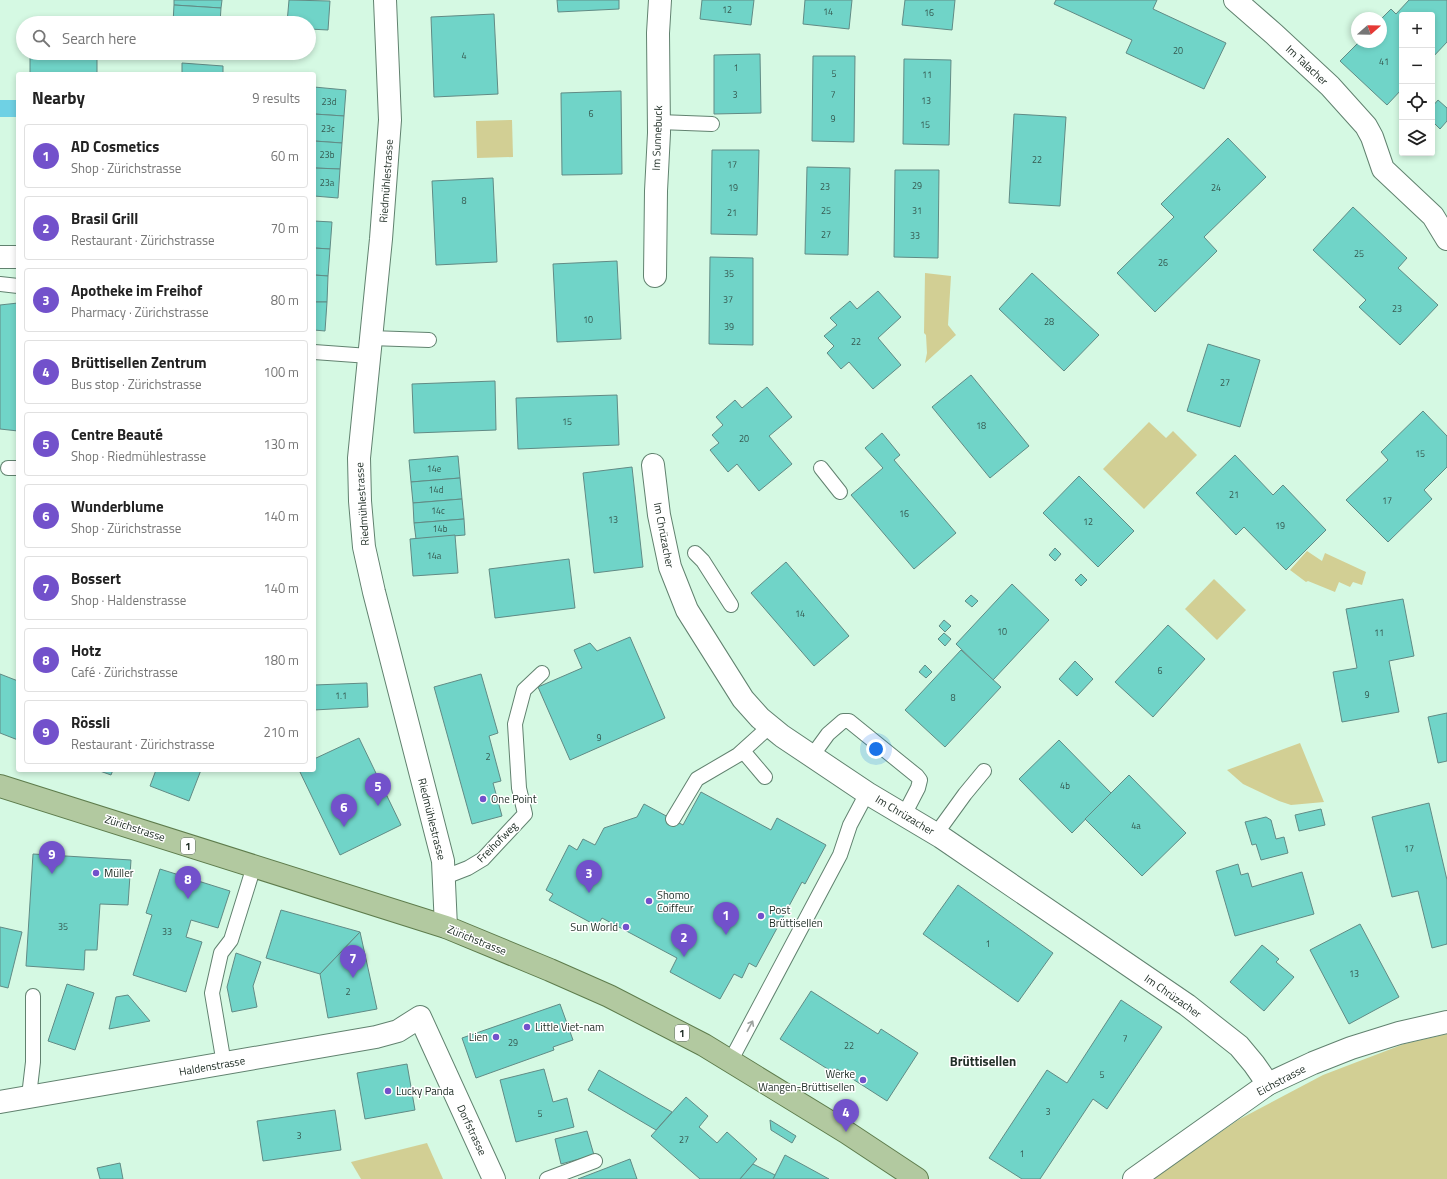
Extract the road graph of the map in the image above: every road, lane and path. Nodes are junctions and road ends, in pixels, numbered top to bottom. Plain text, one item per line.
1 (385, 0) edge
2 (660, 0) edge
3 (1234, 0) edge
4 (659, 122) junction
5 (712, 124) dead end
6 (1447, 239) edge
7 (0, 256) edge
8 (16, 258) edge
9 (655, 276) dead end
10 (0, 284) edge
11 (16, 286) edge
12 (429, 340) dead end
13 (370, 347) junction
14 (316, 352) edge
15 (653, 465) dead end
16 (821, 468) dead end
17 (840, 492) dead end
18 (695, 553) dead end
19 (731, 605) dead end
20 (542, 673) dead end
21 (770, 726) junction
22 (743, 751) junction
23 (812, 756) junction
24 (984, 771) dead end
25 (765, 777) dead end
26 (0, 786) edge
27 (868, 793) junction
28 (904, 814) junction
29 (673, 819) dead end
30 (936, 834) junction
31 (254, 866) junction
32 (445, 877) junction
33 (446, 927) junction
34 (33, 996) dead end
35 (420, 1016) joint
36 (1447, 1022) edge
37 (731, 1060) junction
38 (224, 1064) junction
39 (1268, 1084) junction
40 (29, 1096) junction
41 (0, 1102) edge
42 (595, 1161) dead end
43 (494, 1179) edge
44 (547, 1179) edge
45 (917, 1179) edge
46 (1134, 1179) edge

1 - 13 street, Riedmühlestrasse
2 - 4 street, Im Sunnebuck
3 - 6 street, Im Talacher
4 - 5 lane
4 - 9 street, Im Sunnebuck
7 - 8 street
10 - 11 lane
12 - 13 lane
13 - 14 lane
13 - 32 street, Riedmühlestrasse
15 - 21 street, Im Chrüzacher
16 - 17 lane
18 - 19 lane
20 - 32 lane, Freihofweg
21 - 22 lane
21 - 23 street, Im Chrüzacher
22 - 25 lane
22 - 29 lane
23 - 27 street, Im Chrüzacher
23 - 28 lane
24 - 30 lane
26 - 31 main road, Zürichstrasse / 1
27 - 28 street, Im Chrüzacher
37 -> 27 lane
28 - 30 street, Im Chrüzacher
30 - 39 street, Im Chrüzacher
31 - 33 main road, Zürichstrasse / 1
31 - 38 lane
32 - 33 street, Riedmühlestrasse
33 - 37 main road, Zürichstrasse / 1
34 - 40 lane
35 - 38 street, Haldenstrasse
35 - 43 street, Dorfstrasse
36 - 39 street, Eichstrasse
37 - 45 main road, Zürichstrasse / 1
38 - 40 street, Haldenstrasse
39 - 46 street, Eichstrasse
40 - 41 street, Haldenstrasse
42 - 44 lane

